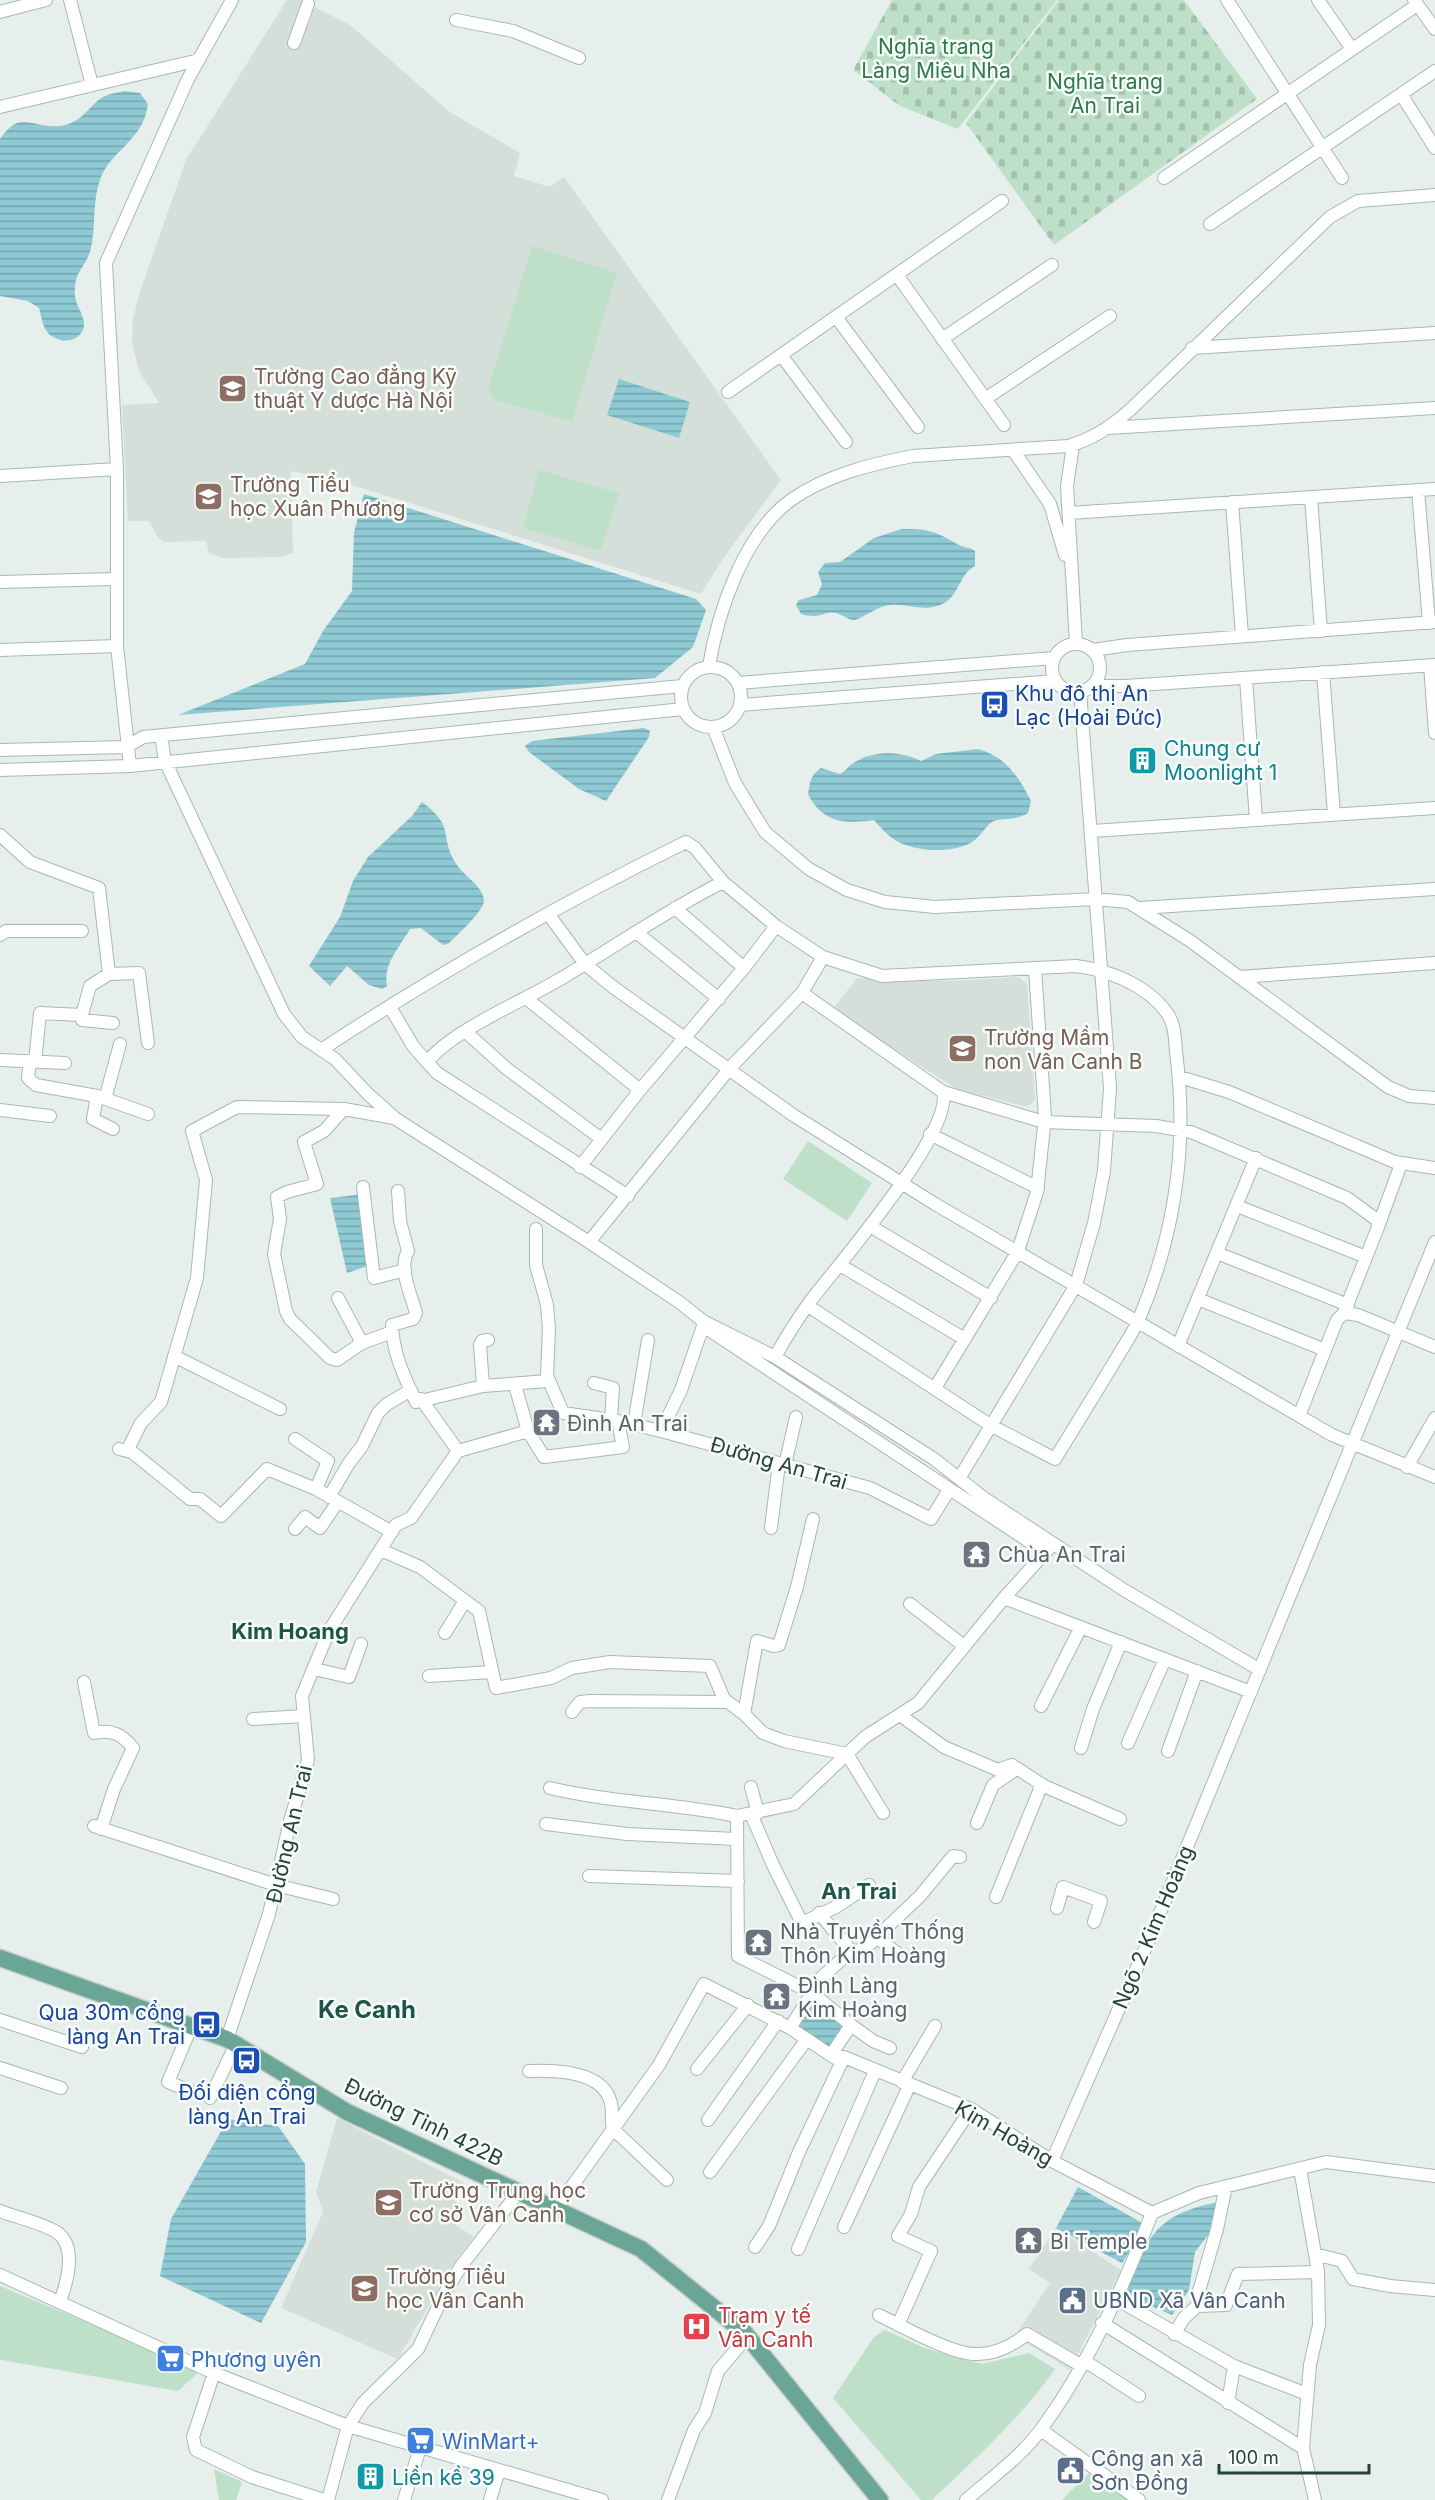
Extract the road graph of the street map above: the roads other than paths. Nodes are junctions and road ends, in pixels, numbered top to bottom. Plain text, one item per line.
1 (46, 0) edge
2 (70, 0) edge
3 (232, 0) edge
4 (1227, 0) edge
5 (1318, 0) edge
6 (1416, 2) edge
7 (308, 4) dead end
8 (0, 12) edge
9 (456, 20) dead end
10 (1435, 29) edge
11 (294, 43) dead end
12 (1352, 49) junction
13 (579, 58) dead end
14 (199, 60) junction
15 (1435, 71) edge
16 (92, 85) junction
17 (1287, 94) junction
18 (1401, 94) junction
19 (0, 107) edge
20 (1322, 148) junction
21 (1435, 148) edge
22 (1164, 178) dead end
23 (1342, 178) dead end
24 (1435, 195) edge
25 (1002, 201) dead end
26 (1210, 224) dead end
27 (1052, 265) dead end
28 (897, 275) junction
29 (1110, 316) dead end
30 (836, 317) junction
31 (1435, 333) edge
32 (942, 339) junction
33 (1192, 348) junction
34 (781, 356) junction
35 (728, 392) dead end
36 (985, 399) junction
37 (1435, 408) edge
38 (1004, 425) dead end
39 (918, 427) dead end
40 (1108, 428) junction
41 (846, 442) dead end
42 (1073, 445) junction
43 (1013, 450) junction
44 (117, 469) junction
45 (0, 476) edge
46 (1435, 489) edge
47 (1418, 490) junction
48 (1311, 497) junction
49 (1232, 502) junction
50 (1069, 513) junction
51 (1070, 574) junction
52 (115, 579) junction
53 (0, 582) edge
54 (1432, 623) edge
55 (1320, 631) junction
56 (1242, 636) junction
57 (1076, 644) junction
58 (117, 646) junction
59 (0, 650) edge
60 (1093, 650) junction
61 (1054, 658) junction
62 (1433, 665) edge
63 (709, 666) junction
64 (1323, 672) junction
65 (1246, 678) junction
66 (1055, 681) junction
67 (738, 683) junction
68 (682, 686) junction
69 (1092, 686) junction
70 (1080, 691) junction
71 (740, 705) junction
72 (684, 710) junction
73 (713, 727) junction
74 (1435, 733) edge
75 (161, 736) junction
76 (127, 747) junction
77 (0, 750) edge
78 (165, 761) junction
79 (130, 766) junction
80 (0, 770) edge
81 (1435, 808) edge
82 (1334, 814) junction
83 (1256, 820) junction
84 (1092, 831) junction
85 (0, 835) edge
86 (723, 882) junction
87 (1435, 889) edge
88 (1095, 898) junction
89 (675, 908) junction
90 (1139, 908) junction
91 (549, 915) junction
92 (776, 926) junction
93 (82, 931) dead end
94 (636, 933) junction
95 (0, 935) edge
96 (823, 957) junction
97 (1435, 963) edge
98 (585, 964) junction
99 (744, 968) junction
100 (1035, 969) junction
101 (1101, 970) junction
102 (109, 974) junction
103 (1239, 976) junction
104 (802, 993) junction
105 (526, 998) junction
106 (719, 999) junction
107 (390, 1007) junction
108 (82, 1015) junction
109 (113, 1023) dead end
110 (466, 1032) junction
111 (684, 1040) junction
112 (148, 1043) dead end
113 (120, 1044) dead end
114 (321, 1050) junction
115 (0, 1060) edge
116 (33, 1062) junction
117 (428, 1062) junction
118 (65, 1063) dead end
119 (730, 1068) junction
120 (1180, 1077) junction
121 (640, 1090) junction
122 (943, 1092) junction
123 (101, 1097) junction
124 (1435, 1098) edge
125 (344, 1109) junction
126 (0, 1110) edge
127 (148, 1114) dead end
128 (50, 1116) dead end
129 (396, 1119) junction
130 (1044, 1122) junction
131 (1109, 1126) junction
132 (112, 1129) dead end
133 (1181, 1130) junction
134 (930, 1134) junction
135 (600, 1138) junction
136 (1256, 1158) junction
137 (1401, 1164) junction
138 (580, 1167) junction
139 (1435, 1168) edge
140 (902, 1183) junction
141 (363, 1187) dead end
142 (1038, 1188) junction
143 (398, 1191) dead end
144 (628, 1196) junction
145 (1237, 1206) junction
146 (870, 1226) junction
147 (1378, 1227) junction
148 (536, 1229) dead end
149 (590, 1242) junction
150 (1435, 1242) edge
151 (1018, 1251) junction
152 (1217, 1253) junction
153 (1366, 1257) junction
154 (840, 1265) junction
155 (405, 1270) junction
156 (1423, 1271) junction
157 (1435, 1278) edge
158 (1076, 1285) junction
159 (338, 1298) dead end
160 (991, 1298) junction
161 (1198, 1299) junction
162 (808, 1306) junction
163 (1346, 1309) junction
164 (1138, 1322) junction
165 (393, 1332) junction
166 (1399, 1332) junction
167 (963, 1338) junction
168 (489, 1340) dead end
169 (648, 1340) dead end
170 (362, 1344) junction
171 (1178, 1346) junction
172 (1435, 1347) edge
173 (1325, 1350) junction
174 (174, 1356) junction
175 (774, 1357) junction
176 (548, 1381) junction
177 (594, 1383) dead end
178 (515, 1384) junction
179 (483, 1386) junction
180 (935, 1388) junction
181 (411, 1390) junction
182 (421, 1399) junction
183 (280, 1409) dead end
184 (1299, 1416) junction
185 (796, 1417) dead end
186 (1435, 1418) edge
187 (615, 1420) junction
188 (634, 1424) junction
189 (990, 1425) junction
190 (528, 1431) junction
191 (661, 1431) junction
192 (295, 1439) dead end
193 (1353, 1445) junction
194 (458, 1451) junction
195 (782, 1464) junction
196 (1407, 1467) junction
197 (960, 1477) junction
198 (1435, 1477) edge
199 (316, 1489) junction
200 (949, 1490) junction
201 (333, 1500) junction
202 (813, 1519) dead end
203 (771, 1528) dead end
204 (295, 1529) dead end
205 (392, 1532) junction
206 (1049, 1548) junction
207 (381, 1550) junction
208 (1004, 1598) junction
209 (465, 1601) junction
210 (910, 1604) dead end
211 (1081, 1627) junction
212 (445, 1633) dead end
213 (1121, 1642) junction
214 (361, 1644) dead end
215 (964, 1646) junction
216 (1165, 1659) junction
217 (314, 1669) junction
218 (1260, 1670) junction
219 (1197, 1671) junction
220 (492, 1672) junction
221 (429, 1676) dead end
222 (84, 1682) dead end
223 (1251, 1692) junction
224 (728, 1702) junction
225 (1041, 1706) dead end
226 (572, 1712) dead end
227 (744, 1714) junction
228 (900, 1715) junction
229 (304, 1716) junction
230 (253, 1719) dead end
231 (1128, 1743) dead end
232 (1081, 1748) dead end
233 (1168, 1751) dead end
234 (847, 1754) junction
235 (1014, 1767) junction
236 (1042, 1784) junction
237 (751, 1787) dead end
238 (550, 1788) dead end
239 (883, 1813) dead end
240 (755, 1814) junction
241 (737, 1816) junction
242 (1120, 1819) dead end
243 (977, 1823) dead end
244 (546, 1824) dead end
245 (736, 1839) junction
246 (960, 1857) dead end
247 (589, 1876) dead end
248 (738, 1881) junction
249 (276, 1885) junction
250 (869, 1885) dead end
251 (996, 1896) dead end
252 (333, 1899) dead end
253 (1057, 1908) dead end
254 (819, 1913) junction
255 (1094, 1922) dead end
256 (880, 1934) junction
257 (851, 1952) junction
258 (896, 1952) dead end
259 (0, 1958) edge
260 (812, 1993) junction
261 (748, 2005) junction
262 (0, 2020) edge
263 (778, 2021) junction
264 (192, 2025) junction
265 (851, 2025) junction
266 (935, 2026) dead end
267 (790, 2028) junction
268 (807, 2039) junction
269 (231, 2041) junction
270 (82, 2047) dead end
271 (890, 2048) dead end
272 (831, 2055) junction
273 (844, 2057) junction
274 (0, 2068) edge
275 (697, 2069) dead end
276 (529, 2071) dead end
277 (875, 2071) junction
278 (906, 2083) junction
279 (61, 2088) dead end
280 (190, 2091) dead end
281 (210, 2098) dead end
282 (971, 2109) junction
283 (708, 2120) dead end
284 (614, 2129) junction
285 (1052, 2162) junction
286 (1300, 2169) junction
287 (710, 2172) dead end
288 (1435, 2176) edge
289 (667, 2180) dead end
290 (1226, 2186) junction
291 (518, 2193) junction
292 (555, 2210) junction
293 (0, 2211) edge
294 (1152, 2213) junction
295 (844, 2228) dead end
296 (755, 2247) dead end
297 (798, 2249) dead end
298 (1315, 2254) junction
299 (1318, 2272) junction
300 (0, 2275) edge
301 (1435, 2290) edge
302 (1116, 2299) junction
303 (60, 2301) junction
304 (1200, 2304) junction
305 (879, 2315) dead end
306 (1102, 2323) junction
307 (898, 2325) junction
308 (1174, 2334) junction
309 (747, 2337) junction
310 (1083, 2364) junction
311 (1234, 2366) junction
312 (214, 2373) junction
313 (1307, 2394) junction
314 (1139, 2396) dead end
315 (1228, 2403) junction
316 (348, 2426) junction
317 (1041, 2430) junction
318 (420, 2448) junction
319 (1303, 2448) junction
320 (499, 2470) junction
321 (326, 2500) edge
322 (404, 2500) edge
323 (490, 2500) edge
324 (602, 2500) edge
325 (668, 2500) edge
326 (880, 2500) edge
327 (966, 2500) edge
328 (1138, 2500) edge
329 (1315, 2500) edge

1 - 8 street
2 - 16 street
3 - 14 street
4 - 17 street
5 - 12 street
6 - 10 street
6 - 12 street
7 - 11 street
9 - 13 street
12 - 17 street
14 - 16 street
14 - 44 street
15 - 18 street
16 - 19 street
17 - 20 street
17 - 22 street
18 - 20 street
18 - 21 street
20 - 23 street
20 - 26 street
24 - 33 street
25 - 28 street
27 - 32 street
28 - 30 street
28 - 32 street
29 - 36 street
30 - 34 street
30 - 39 street
31 - 33 street
32 - 36 street
33 - 40 street
34 - 35 street
34 - 41 street
36 - 38 street
37 - 40 street
40 - 42 street
42 - 43 street
42 - 50 street
43 - 51 street
43 - 63 street
44 - 45 street
44 - 52 street
46 - 47 street
47 - 48 street
47 - 54 street
48 - 49 street
48 - 55 street
49 - 50 street
49 - 56 street
50 - 51 street
51 - 57 street
52 - 53 street
52 - 58 street
54 - 55 street
55 - 56 street
56 - 60 street
57 - 60 street
57 - 61 street
58 - 59 street
58 - 76 street
60 - 69 street
61 - 66 street
61 - 67 street
62 - 64 street
62 - 74 street
63 - 67 street
63 - 68 street
64 - 65 street
64 - 82 street
65 - 69 street
65 - 83 street
66 - 70 street
66 - 71 street
67 - 71 street
68 - 72 street
68 - 75 street
69 - 70 street
70 - 84 street
71 - 73 street
72 - 73 street
72 - 78 street
73 - 88 street
75 - 76 street
75 - 78 street
76 - 77 street
76 - 79 street
78 - 79 street
78 - 114 street
79 - 80 street
81 - 82 street
82 - 83 street
83 - 84 street
84 - 88 street
85 - 102 street
86 - 89 street
86 - 91 street
86 - 92 street
87 - 90 street
88 - 90 street
88 - 101 street
89 - 94 street
89 - 99 street
90 - 103 street
91 - 98 street
91 - 107 street
92 - 96 street
92 - 99 street
93 - 95 street
94 - 98 street
94 - 106 street
96 - 100 street
96 - 104 street
97 - 103 street
98 - 105 street
98 - 111 street
99 - 106 street
100 - 101 street
100 - 130 street
101 - 120 street
101 - 131 street
102 - 108 street
102 - 112 street
103 - 124 street
104 - 119 street
104 - 122 street
105 - 110 street
105 - 121 street
106 - 111 street
107 - 114 street
107 - 117 street
108 - 109 street
108 - 116 street
110 - 117 street
110 - 135 street
111 - 119 street
111 - 121 street
113 - 123 street
114 - 129 street
115 - 116 street
116 - 118 street
116 - 123 street
117 - 138 street
119 - 140 street
119 - 144 street
120 - 133 street
120 - 137 street
121 - 135 street
122 - 130 street
122 - 134 street
123 - 127 street
123 - 132 street
125 - 129 street
125 - 170 street
125 - 174 street
126 - 128 street
129 - 149 street
130 - 131 street
130 - 142 street
131 - 133 street
131 - 158 street
133 - 136 street
133 - 164 street
134 - 140 street
134 - 142 street
135 - 138 street
136 - 145 street
136 - 147 street
137 - 139 street
137 - 147 street
138 - 144 street
140 - 146 street
140 - 151 street
141 - 155 street
142 - 151 street
143 - 155 street
144 - 149 street
145 - 152 street
145 - 153 street
146 - 154 street
146 - 160 street
147 - 153 street
148 - 176 street
149 - 175 street
150 - 156 street, Ngõ 2 Kim Hoàng
151 - 158 street
151 - 160 street
152 - 161 street
152 - 163 street
153 - 163 street
154 - 162 street
154 - 167 street
155 - 165 street
156 - 157 street
156 - 166 street, Ngõ 2 Kim Hoàng
158 - 164 street
158 - 189 street
159 - 170 street
160 - 167 street
161 - 171 street
161 - 173 street
162 - 175 street
162 - 180 street
163 - 166 street
163 - 173 street
164 - 171 street
164 - 189 street
165 - 170 street
165 - 181 street
166 - 172 street
166 - 193 street, Ngõ 2 Kim Hoàng
167 - 180 street
168 - 179 street
169 - 188 street
171 - 184 street
173 - 184 street
174 - 183 street
174 - 199 street
175 - 197 street
176 - 178 street
176 - 187 street, Đường An Trai
177 - 187 street
178 - 179 street
178 - 190 street
179 - 182 street
180 - 189 street
181 - 182 street
181 - 201 street
182 - 194 street
184 - 193 street
185 - 195 street
186 - 196 street
187 - 188 street, Đường An Trai
187 - 190 street
188 - 191 street, Đường An Trai
189 - 197 street
190 - 194 street
191 - 195 street, Đường An Trai
191 - 200 street
192 - 199 street
193 - 196 street
193 - 218 street, Ngõ 2 Kim Hoàng
194 - 205 street, Đường An Trai
195 - 200 street, Đường An Trai
195 - 203 street
196 - 198 street
197 - 206 street
199 - 201 street
200 - 206 street
201 - 204 street
201 - 205 street
202 - 227 street
205 - 207 street, Đường An Trai
206 - 208 street
206 - 218 street
207 - 209 street
207 - 217 street, Đường An Trai
208 - 211 street
208 - 215 street
209 - 212 street
209 - 220 street
210 - 215 street
211 - 213 street
211 - 225 street
213 - 216 street
213 - 232 street
214 - 217 street
215 - 228 street
216 - 219 street
216 - 231 street
217 - 229 street, Đường An Trai
218 - 223 street, Ngõ 2 Kim Hoàng
219 - 223 street
219 - 233 street
220 - 221 street
220 - 224 street
222 - 249 street
223 - 285 street, Ngõ 2 Kim Hoàng
224 - 226 street
224 - 227 street
227 - 234 street
228 - 234 street
228 - 235 street
229 - 230 street
229 - 249 street, Đường An Trai
234 - 239 street
234 - 240 street
235 - 236 street
235 - 243 street
236 - 242 street
236 - 251 street
237 - 240 street
238 - 241 street
240 - 241 street
240 - 254 street
241 - 245 street
244 - 245 street
245 - 248 street
246 - 256 street
247 - 248 street
248 - 260 street
249 - 252 street
249 - 269 street, Đường An Trai
250 - 254 street
253 - 255 street
254 - 257 street
256 - 257 street
256 - 258 street
257 - 260 street
259 - 264 main road, Đường Tỉnh 422B
260 - 265 street
260 - 267 street
261 - 263 street, Kim Hoàng
261 - 275 street
261 - 284 street, Kim Hoàng
262 - 270 street
263 - 267 street, Kim Hoàng
263 - 283 street
264 - 269 main road, Đường Tỉnh 422B
264 - 280 street
265 - 271 street
265 - 272 street
266 - 278 street
267 - 268 street, Kim Hoàng
268 - 272 street, Kim Hoàng
268 - 287 street
269 - 281 street, Đường An Trai
269 - 291 main road, Đường Tỉnh 422B
272 - 273 street, Kim Hoàng
273 - 277 street, Kim Hoàng
273 - 296 street
274 - 279 street
276 - 284 street
277 - 278 street, Kim Hoàng
277 - 297 street
278 - 282 street, Kim Hoàng
278 - 295 street
282 - 285 street, Kim Hoàng
282 - 307 street
284 - 289 street
284 - 292 street
285 - 294 street, Kim Hoàng
286 - 288 street
286 - 290 street
286 - 298 street
290 - 294 street
290 - 304 street
291 - 292 main road, Đường Tỉnh 422B
291 - 316 street
292 - 309 main road, Đường Tỉnh 422B
293 - 303 street
294 - 302 street
298 - 299 street
298 - 301 street
299 - 304 street
299 - 313 street
300 - 303 street
302 - 306 street
302 - 308 street
303 - 312 street
304 - 308 street
305 - 307 street
306 - 310 street
306 - 315 street
307 - 310 street
308 - 311 street
309 - 325 street
309 - 326 main road, Đường Tỉnh 422B
310 - 314 street
310 - 317 street
311 - 313 street
311 - 315 street
312 - 316 street
312 - 321 street
313 - 319 street
315 - 319 street
316 - 318 street
316 - 321 street
317 - 327 street
317 - 328 street
318 - 320 street
318 - 322 street
319 - 329 street
320 - 323 street
320 - 324 street

